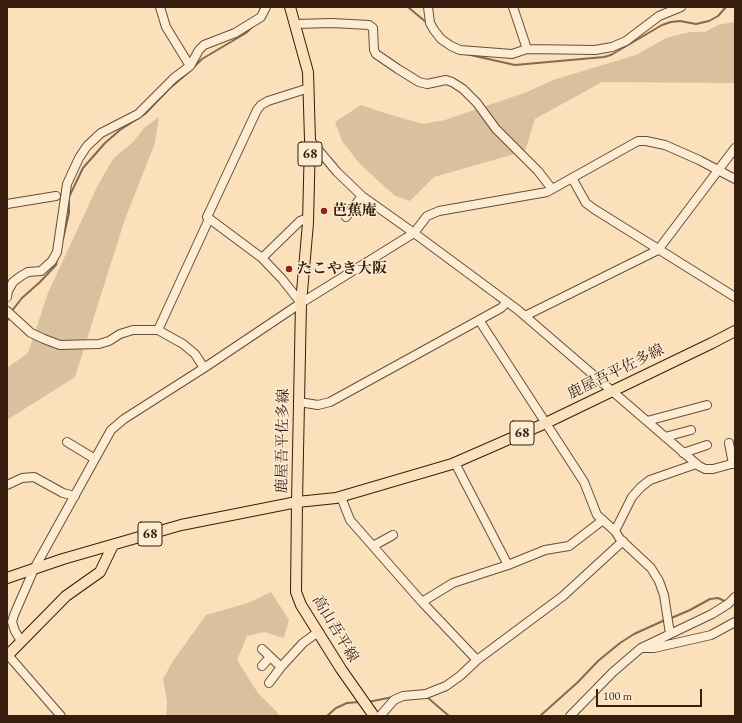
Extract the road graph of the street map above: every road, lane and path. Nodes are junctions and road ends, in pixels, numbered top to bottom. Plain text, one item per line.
1 (160, 7) edge
2 (266, 7) edge
3 (290, 7) edge
4 (428, 7) edge
5 (513, 7) edge
6 (681, 7) edge
7 (295, 24) junction
8 (526, 49) junction
9 (190, 66) junction
10 (310, 88) junction
11 (310, 140) junction
12 (735, 148) edge
13 (718, 170) junction
14 (572, 178) junction
15 (735, 179) edge
16 (552, 189) junction
17 (56, 196) dead end
18 (362, 196) junction
19 (7, 204) edge
20 (346, 217) dead end
21 (308, 218) junction
22 (209, 219) junction
23 (414, 233) junction
24 (658, 250) junction
25 (262, 258) junction
26 (7, 297) edge
27 (735, 297) edge
28 (507, 302) junction
29 (301, 303) junction
30 (7, 311) edge
31 (525, 316) junction
32 (479, 320) junction
33 (158, 330) junction
34 (735, 331) edge
35 (204, 368) junction
36 (612, 390) junction
37 (299, 402) junction
38 (707, 405) dead end
39 (647, 421) junction
40 (546, 423) junction
41 (691, 430) dead end
42 (665, 437) junction
43 (66, 442) dead end
44 (729, 443) dead end
45 (707, 445) dead end
46 (683, 453) junction
47 (95, 459) junction
48 (455, 463) junction
49 (734, 463) edge
50 (696, 464) junction
51 (7, 485) edge
52 (75, 496) junction
53 (341, 497) junction
54 (297, 502) junction
55 (603, 520) junction
56 (616, 531) junction
57 (393, 535) dead end
58 (623, 541) junction
59 (113, 545) junction
60 (373, 546) junction
61 (508, 564) junction
62 (34, 569) junction
63 (7, 578) edge
64 (735, 597) edge
65 (422, 602) junction
66 (735, 622) edge
67 (318, 632) junction
68 (670, 634) junction
69 (20, 641) junction
70 (641, 648) junction
71 (262, 649) dead end
72 (7, 656) edge
73 (270, 657) junction
74 (477, 660) junction
75 (262, 666) dead end
76 (281, 667) junction
77 (269, 683) dead end
78 (61, 716) edge
79 (373, 716) edge
80 (380, 716) edge
81 (570, 716) edge

1 - 9 street
2 - 9 street
3 - 7 main road, 鹿屋吾平佐多線 / 68
4 - 8 street
5 - 8 street
6 - 8 street
7 - 10 main road, 鹿屋吾平佐多線 / 68
7 - 16 street
9 - 26 street
10 - 11 main road, 鹿屋吾平佐多線 / 68
10 - 22 street
11 - 18 street
11 - 21 main road, 鹿屋吾平佐多線 / 68
12 - 13 street
13 - 14 street
13 - 15 street
13 - 24 street
14 - 16 street
14 - 24 street
16 - 23 street
17 - 19 street
18 - 20 street
18 - 23 street
21 - 25 street
21 - 29 main road, 鹿屋吾平佐多線 / 68
22 - 25 street
22 - 33 street
23 - 28 street
23 - 29 street
24 - 27 street
24 - 31 street
25 - 29 street
28 - 31 street
28 - 32 street
29 - 35 street
29 - 37 main road, 鹿屋吾平佐多線 / 68
30 - 33 street
31 - 36 street
32 - 37 street
32 - 40 street
33 - 35 street
34 - 36 main road, 鹿屋吾平佐多線 / 68
35 - 47 street
36 - 39 street
36 - 40 main road, 鹿屋吾平佐多線 / 68
37 - 54 main road, 鹿屋吾平佐多線 / 68
38 - 39 street
39 - 42 street
40 - 48 main road, 鹿屋吾平佐多線 / 68
40 - 55 street
41 - 42 street
42 - 46 street
43 - 47 street
44 - 49 street
45 - 46 street
46 - 50 street
47 - 52 street
48 - 53 main road, 鹿屋吾平佐多線 / 68
48 - 61 street
49 - 50 street
50 - 56 street
51 - 52 street
52 - 62 street
53 - 54 main road, 鹿屋吾平佐多線 / 68
53 - 60 street
54 - 59 main road, 68
54 - 67 main road, 高山吾平線
55 - 56 street
55 - 61 street
56 - 58 street
57 - 60 street
58 - 68 street
58 - 74 street
59 - 62 main road, 68
59 - 69 main road
60 - 65 street
61 - 65 street
62 - 63 main road, 68
62 - 69 street
64 - 68 street
65 - 74 street
66 - 70 street
67 - 76 street
67 - 79 main road, 高山吾平線
68 - 70 street
69 - 72 main road
70 - 81 street
71 - 73 street
72 - 78 street
73 - 75 street
73 - 76 street
74 - 80 street
76 - 77 street

